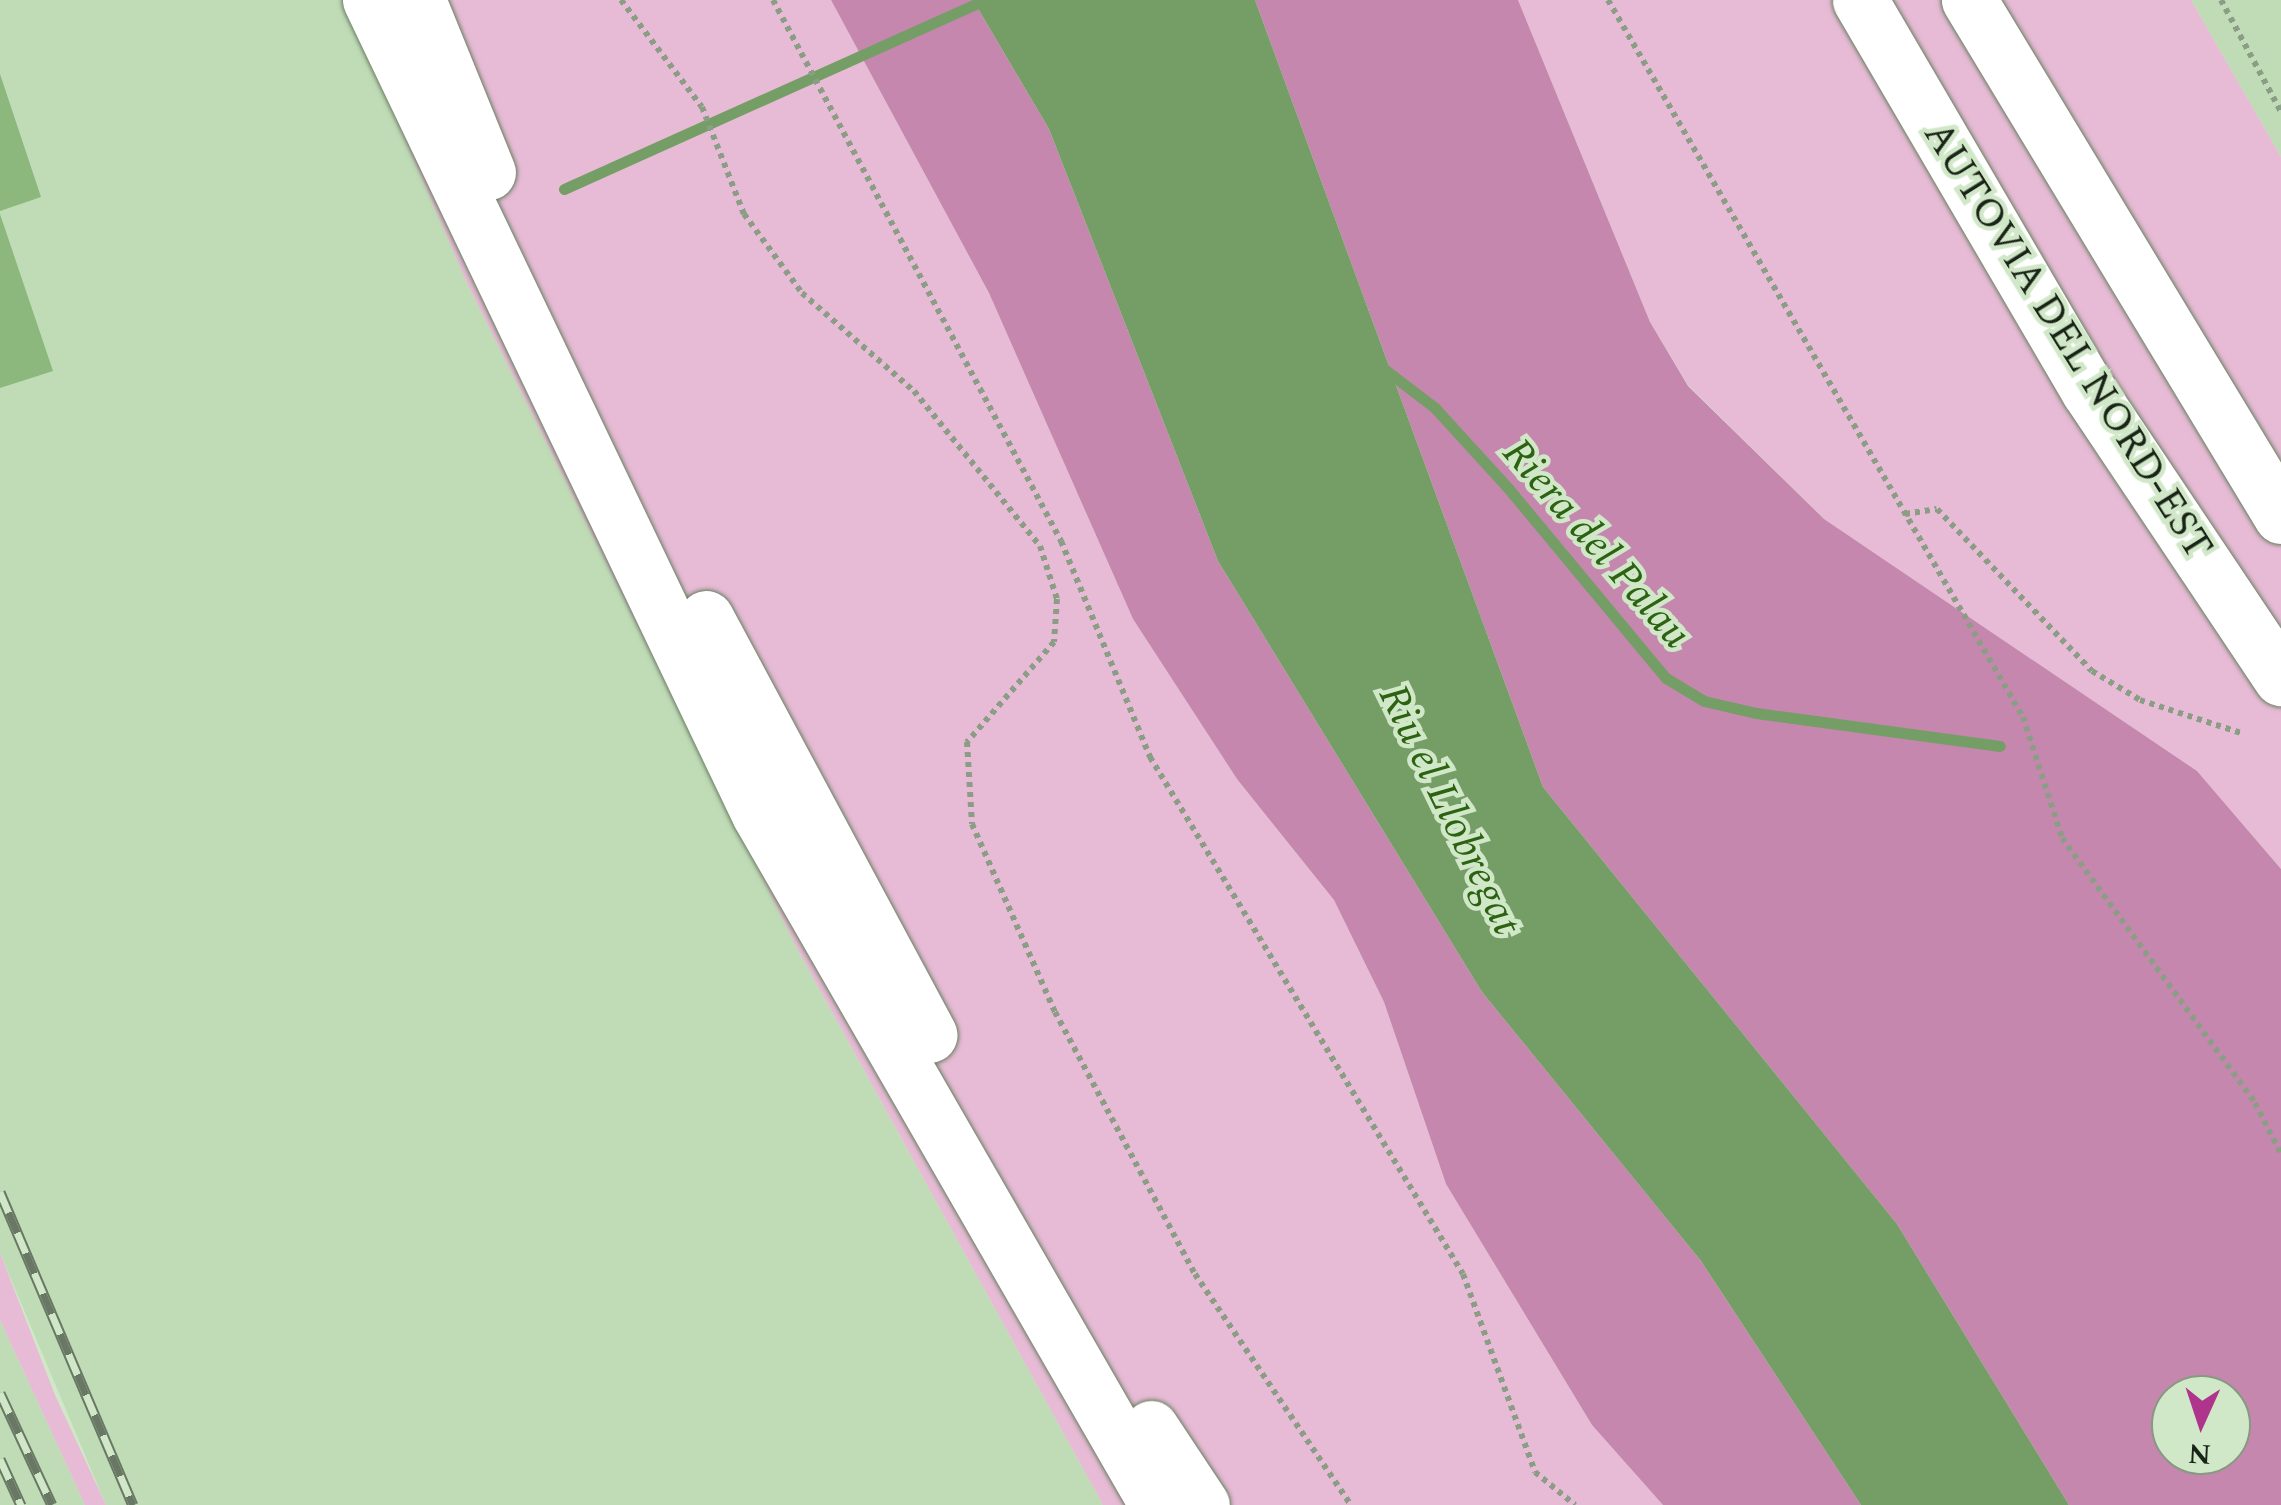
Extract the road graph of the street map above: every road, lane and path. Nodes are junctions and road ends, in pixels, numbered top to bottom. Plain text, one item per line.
1 (370, 0) edge
2 (418, 0) edge
3 (621, 0) edge
4 (773, 0) edge
5 (1608, 0) edge
6 (1860, 0) edge
7 (1969, 0) edge
8 (2220, 0) edge
9 (2281, 112) edge
10 (1904, 514) junction
11 (2281, 516) edge
12 (2281, 678) edge
13 (2241, 732) dead end
14 (2281, 1154) edge
15 (1157, 1505) edge
16 (1202, 1505) edge
17 (1350, 1505) edge
18 (1575, 1505) edge

1 - 15 main road
2 - 16 main road
3 - 17 path
4 - 18 path
5 - 10 path
6 - 12 main road, AUTOVIA DEL NORD-EST
7 - 11 main road
8 - 9 path
10 - 13 path
10 - 14 path

